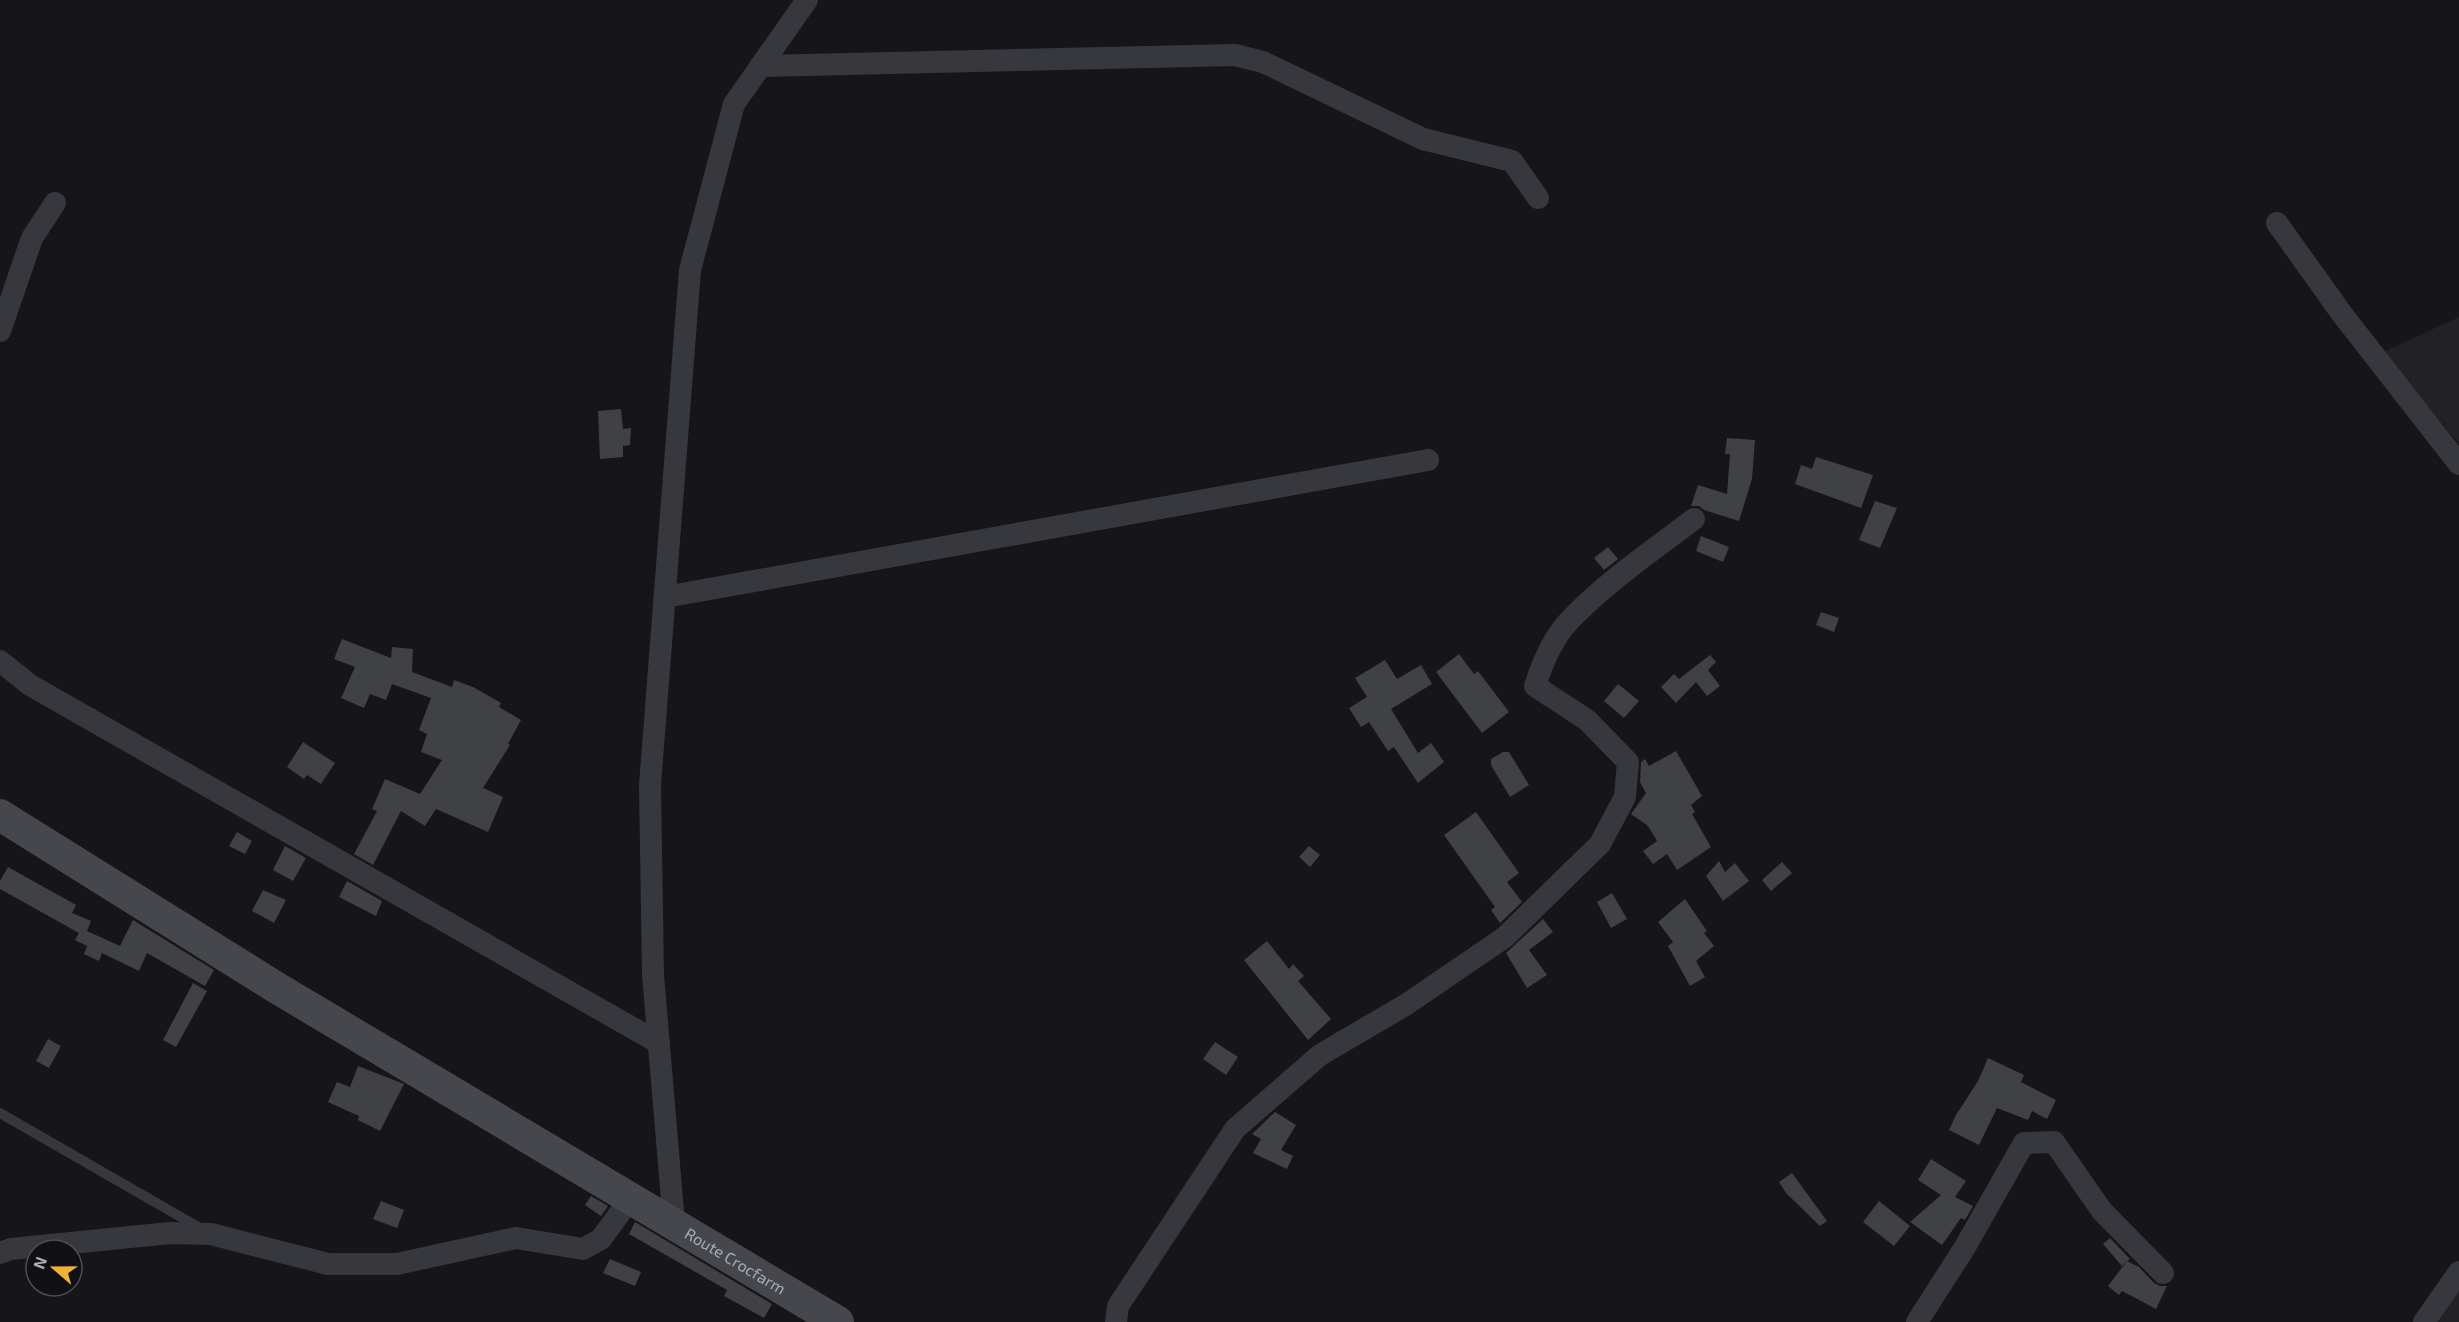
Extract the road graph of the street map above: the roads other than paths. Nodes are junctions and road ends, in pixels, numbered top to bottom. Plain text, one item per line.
1 (807, 0) edge
2 (760, 66) junction
3 (1538, 198) dead end
4 (55, 203) dead end
5 (2277, 223) dead end
6 (0, 331) edge
7 (1428, 460) dead end
8 (2459, 464) edge
9 (1694, 519) dead end
10 (665, 597) junction
11 (0, 661) edge
12 (0, 815) edge
13 (659, 1043) junction
14 (0, 1113) edge
15 (630, 1199) junction
16 (674, 1223) junction
17 (211, 1234) junction
18 (0, 1254) edge
19 (2459, 1272) edge
20 (2163, 1273) dead end
21 (838, 1322) edge
22 (1116, 1322) edge
23 (1917, 1322) edge
24 (2424, 1322) edge

1 - 2 street
2 - 3 street
2 - 10 street
4 - 6 street
5 - 8 street
7 - 10 street
9 - 22 street
10 - 13 street
11 - 13 street
12 - 15 street, Route Crocfarm
13 - 16 street
14 - 17 lane
15 - 16 street, Route Crocfarm
15 - 17 street
16 - 21 street, Route Crocfarm
17 - 18 street
19 - 24 street
20 - 23 street

